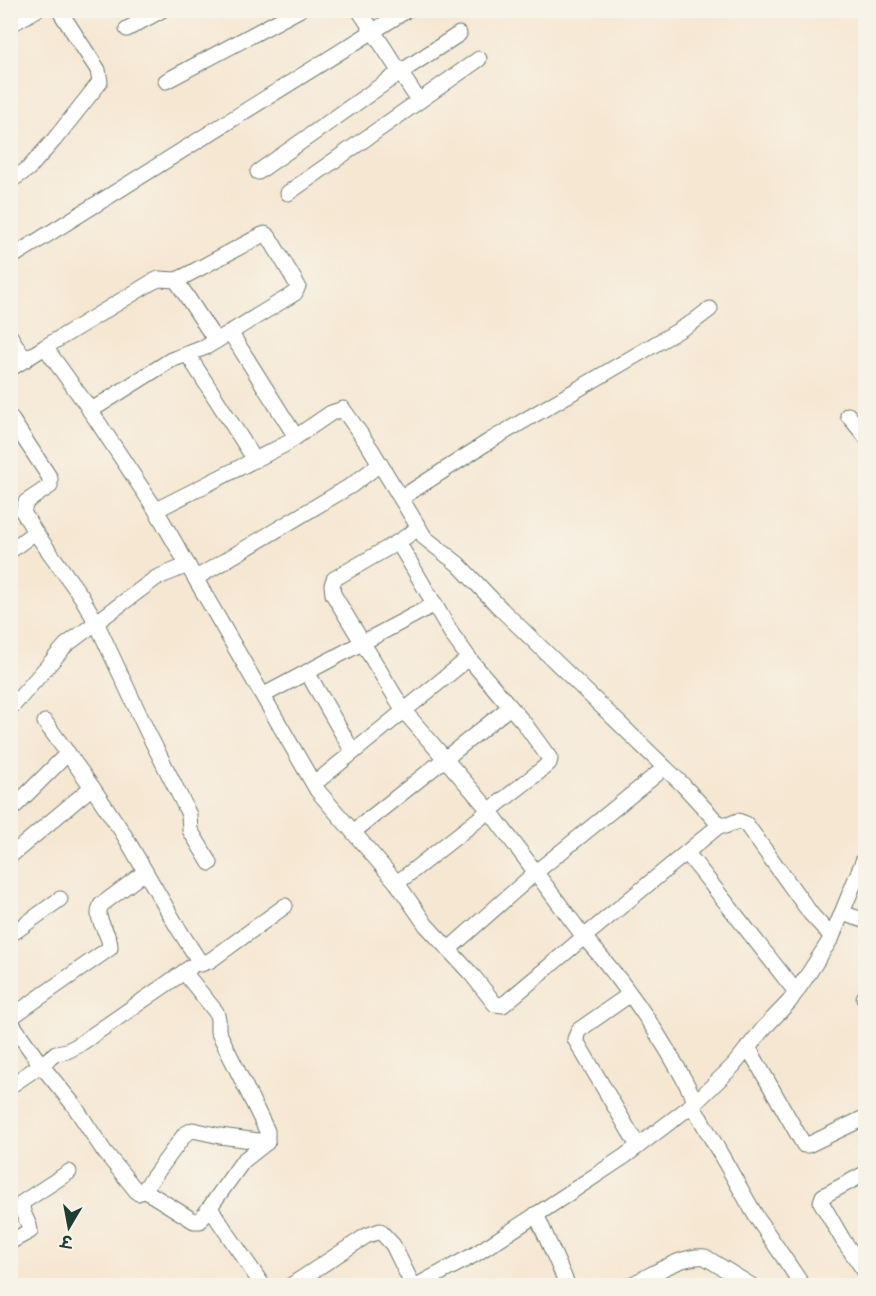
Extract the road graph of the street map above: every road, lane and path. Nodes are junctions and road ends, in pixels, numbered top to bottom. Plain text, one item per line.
1 (36, 10) edge
2 (58, 10) edge
3 (162, 10) edge
4 (299, 10) edge
5 (359, 10) edge
6 (407, 10) edge
7 (10, 25) edge
8 (127, 29) dead end
9 (372, 32) junction
10 (459, 34) dead end
11 (478, 59) dead end
12 (399, 73) junction
13 (166, 81) dead end
14 (419, 101) junction
15 (258, 172) dead end
16 (10, 181) edge
17 (288, 193) dead end
18 (10, 258) edge
19 (176, 280) junction
20 (710, 309) dead end
21 (230, 332) junction
22 (10, 336) edge
23 (216, 341) junction
24 (45, 347) junction
25 (188, 355) junction
26 (25, 360) junction
27 (10, 369) edge
28 (90, 411) junction
29 (848, 415) dead end
30 (10, 417) edge
31 (296, 437) junction
32 (866, 437) edge
33 (255, 460) junction
34 (380, 464) junction
35 (401, 498) junction
36 (156, 510) junction
37 (419, 528) junction
38 (34, 532) junction
39 (398, 542) junction
40 (10, 551) edge
41 (188, 564) junction
42 (196, 578) junction
43 (435, 604) junction
44 (96, 622) junction
45 (363, 642) junction
46 (469, 658) junction
47 (307, 672) junction
48 (264, 695) junction
49 (510, 707) junction
50 (10, 710) edge
51 (404, 711) junction
52 (45, 722) dead end
53 (353, 752) junction
54 (68, 753) junction
55 (445, 758) junction
56 (657, 774) dead end
57 (314, 784) junction
58 (92, 787) junction
59 (489, 810) junction
60 (10, 811) edge
61 (721, 825) junction
62 (353, 832) junction
63 (12, 852) edge
64 (687, 853) junction
65 (866, 854) edge
66 (210, 863) dead end
67 (536, 872) junction
68 (145, 873) junction
69 (397, 883) junction
70 (60, 899) dead end
71 (285, 906) dead end
72 (842, 913) junction
73 (866, 921) edge
74 (10, 931) edge
75 (584, 937) junction
76 (832, 937) junction
77 (449, 950) junction
78 (199, 962) junction
79 (184, 972) junction
80 (796, 992) junction
81 (629, 995) junction
82 (10, 1019) edge
83 (748, 1047) junction
84 (41, 1065) junction
85 (10, 1086) edge
86 (694, 1104) junction
87 (866, 1117) edge
88 (267, 1142) junction
89 (638, 1146) junction
90 (69, 1172) dead end
91 (866, 1173) edge
92 (144, 1190) junction
93 (210, 1208) junction
94 (537, 1214) junction
95 (10, 1242) edge
96 (866, 1273) edge
97 (632, 1285) edge
98 (263, 1286) edge
99 (290, 1286) edge
100 (415, 1286) edge
101 (568, 1286) edge
102 (752, 1286) edge
103 (802, 1286) edge

1 - 7 street
2 - 16 street
3 - 8 street
4 - 13 street
5 - 9 street
6 - 9 street
9 - 12 street
9 - 18 street
10 - 12 street
11 - 14 street
12 - 14 street
12 - 15 street
14 - 17 street
19 - 21 street
19 - 23 street
19 - 24 street
20 - 35 street
21 - 23 street
21 - 31 street
22 - 26 street
23 - 25 street
24 - 26 street
24 - 28 street
25 - 28 street
25 - 33 street
26 - 27 street
28 - 36 street
29 - 32 street
30 - 38 street
31 - 33 street
31 - 34 street
33 - 36 street
34 - 35 street
34 - 42 street
35 - 37 street
36 - 41 street
37 - 39 street
37 - 61 street
38 - 40 street
38 - 44 street
39 - 43 street
39 - 45 street
41 - 42 street
41 - 44 street
42 - 48 street
43 - 45 street
43 - 46 street
44 - 50 street
44 - 66 street
45 - 47 street
45 - 51 street
46 - 49 street
46 - 51 street
47 - 48 street
47 - 53 street
48 - 57 street
49 - 55 street
49 - 59 street
51 - 53 street
51 - 55 street
52 - 54 street
53 - 57 street
54 - 58 street
54 - 60 street
55 - 59 street
55 - 62 street
56 - 67 street
57 - 62 street
58 - 63 street
58 - 68 street
59 - 67 street
59 - 69 street
61 - 64 street
61 - 76 street
62 - 69 street
64 - 75 street
64 - 80 street
65 - 72 street
67 - 75 street
67 - 77 street
68 - 78 street
68 - 82 street
69 - 77 street
70 - 74 street
71 - 78 street
72 - 73 street
72 - 76 street
75 - 77 street
75 - 81 street
76 - 80 street
78 - 79 street
79 - 84 street
79 - 88 street
80 - 83 street
81 - 86 street
81 - 89 street
82 - 84 street
83 - 86 street
83 - 87 street
84 - 85 street
84 - 92 street
86 - 89 street
86 - 103 street
88 - 92 street
88 - 93 street
89 - 94 street
90 - 95 street
91 - 96 street
92 - 93 street
93 - 98 street
94 - 100 street
94 - 101 street
97 - 102 street
99 - 100 street

